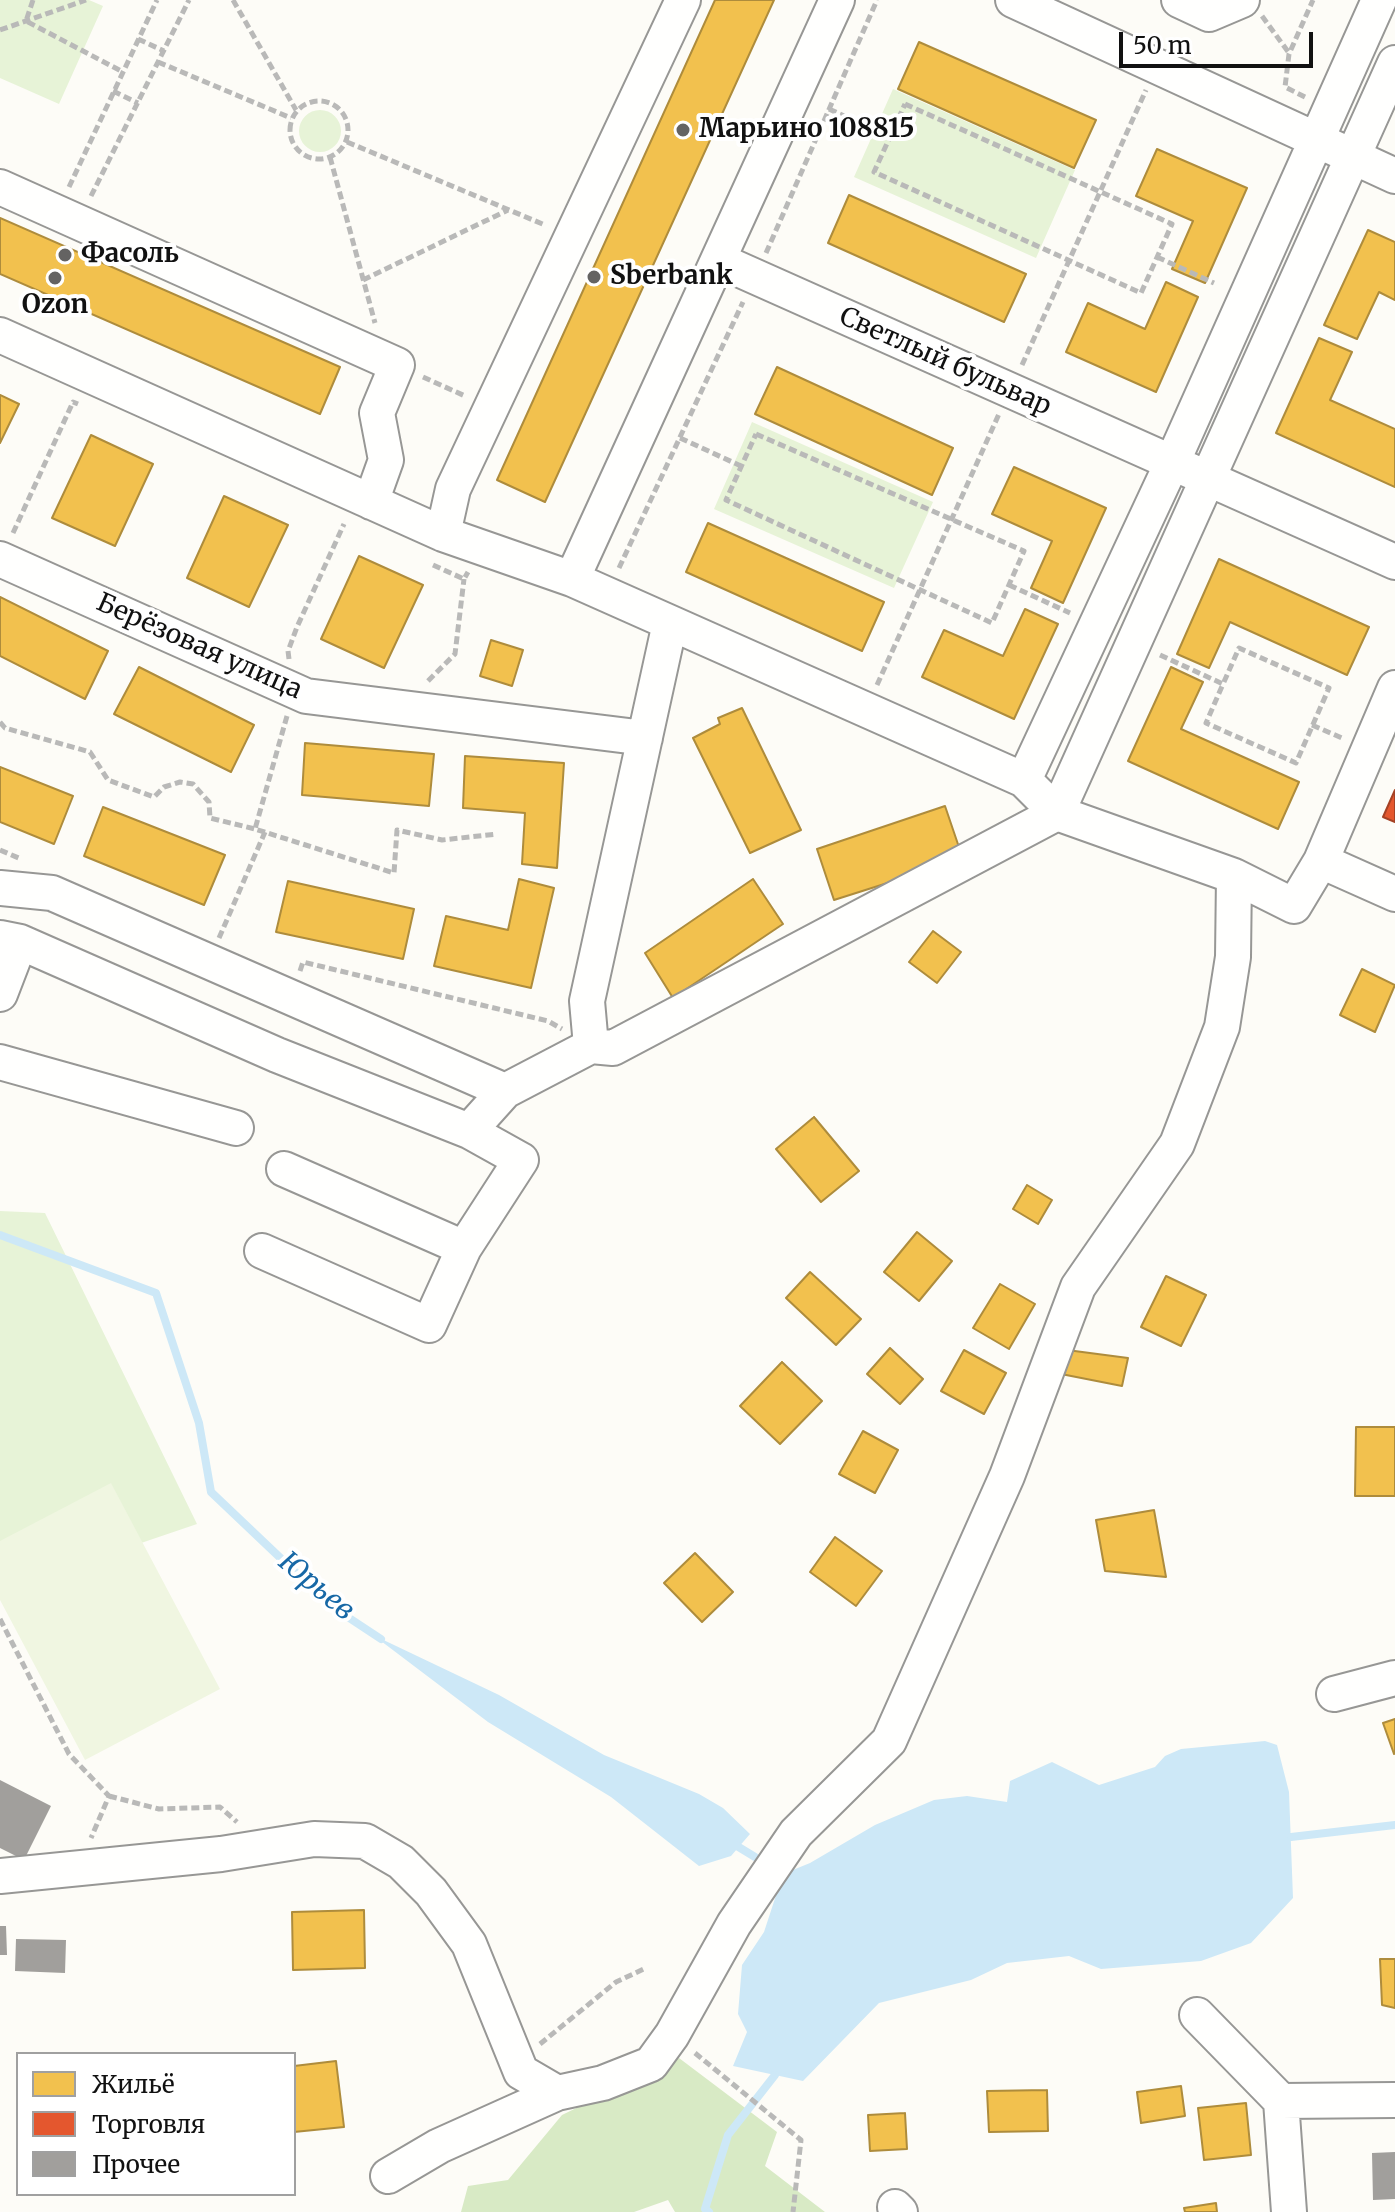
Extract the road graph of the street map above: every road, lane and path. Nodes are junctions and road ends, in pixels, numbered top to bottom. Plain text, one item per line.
1 (33, 0) edge
2 (86, 0) edge
3 (157, 0) edge
4 (189, 0) edge
5 (233, 0) edge
6 (683, 0) edge
7 (837, 0) edge
8 (1013, 0) edge
9 (1179, 0) edge
10 (1379, 0) edge
11 (1241, 2) edge
12 (1069, 12) edge
13 (26, 21) junction
14 (0, 30) edge
15 (138, 39) junction
16 (164, 51) junction
17 (1289, 54) dead end
18 (158, 62) junction
19 (1395, 63) edge
20 (123, 72) junction
21 (113, 91) junction
22 (138, 103) junction
23 (829, 109) dead end
24 (296, 110) junction
25 (291, 118) junction
26 (889, 137) junction
27 (1314, 139) junction
28 (347, 142) junction
29 (1353, 156) junction
30 (330, 157) junction
31 (1395, 176) edge
32 (0, 187) edge
33 (509, 209) junction
34 (70, 218) junction
35 (572, 236) junction
36 (1156, 257) junction
37 (718, 260) junction
38 (363, 280) junction
39 (1214, 283) dead end
40 (0, 335) edge
41 (391, 362) junction
42 (88, 408) dead end
43 (491, 408) junction
44 (680, 438) dead end
45 (1172, 463) junction
46 (741, 466) junction
47 (1206, 477) junction
48 (364, 516) junction
49 (330, 517) dead end
50 (344, 524) junction
51 (434, 547) junction
52 (6, 548) edge
53 (483, 548) junction
54 (1395, 562) edge
55 (464, 579) junction
56 (572, 579) junction
57 (1009, 585) junction
58 (1082, 619) dead end
59 (670, 623) junction
60 (288, 651) dead end
61 (1157, 654) dead end
62 (434, 675) dead end
63 (1223, 684) junction
64 (1395, 688) edge
65 (294, 691) junction
66 (0, 722) edge
67 (1312, 725) junction
68 (645, 738) junction
69 (1342, 738) dead end
70 (1024, 780) junction
71 (1057, 813) junction
72 (255, 829) junction
73 (265, 832) junction
74 (497, 834) dead end
75 (1321, 861) junction
76 (1234, 876) junction
77 (0, 888) edge
78 (1395, 894) edge
79 (10, 940) edge
80 (214, 949) dead end
81 (295, 984) dead end
82 (0, 994) edge
83 (591, 1046) junction
84 (0, 1062) edge
85 (505, 1091) junction
86 (236, 1128) dead end
87 (469, 1131) junction
88 (284, 1169) dead end
89 (464, 1248) junction
90 (262, 1251) dead end
91 (0, 1619) edge
92 (1395, 1678) edge
93 (1334, 1694) dead end
94 (109, 1796) junction
95 (270, 1848) junction
96 (79, 1867) junction
97 (0, 1876) edge
98 (646, 1968) dead end
99 (1197, 2015) dead end
100 (672, 2035) junction
101 (517, 2062) junction
102 (557, 2093) junction
103 (1395, 2100) edge
104 (1281, 2101) junction
105 (388, 2176) dead end
106 (793, 2212) edge
107 (1289, 2212) edge

1 - 13 path
2 - 13 path
3 - 15 path
4 - 16 path
5 - 24 path
6 - 35 street
7 - 37 street
8 - 12 street
9 - 11 street
10 - 27 street
11 - 17 path
12 - 27 street
13 - 14 path
13 - 20 path
15 - 16 path
15 - 20 path
16 - 18 path
18 - 22 path
18 - 25 path
19 - 29 street
20 - 21 path
21 - 22 path
21 - 34 path
22 - 34 path
23 - 26 path
24 - 25 path
24 - 28 path
25 - 30 path
26 - 36 path
26 - 36 path
27 - 29 street
27 - 45 street
28 - 30 path
28 - 33 path
29 - 31 street
29 - 47 street
30 - 38 path
32 - 34 street
33 - 35 path
33 - 38 path
34 - 41 street
35 - 43 street
36 - 39 path
37 - 45 street, Светлый бульвар
37 - 56 street
38 - 41 path
40 - 48 street
41 - 43 path
41 - 48 street
42 - 52 path
43 - 51 street
44 - 46 path
45 - 47 street, Светлый бульвар
45 - 70 street
46 - 57 path
46 - 57 path
47 - 54 street, Светлый бульвар
47 - 71 street
48 - 50 path
48 - 51 street
49 - 50 path
50 - 60 path
51 - 53 street
51 - 55 path
52 - 65 street, Берёзовая улица
53 - 55 path
53 - 56 street
55 - 62 path
56 - 59 street
57 - 58 path
59 - 68 street
59 - 70 street
61 - 63 path
63 - 67 path
63 - 67 path
64 - 75 street
65 - 68 street, Берёзовая улица
65 - 72 path
66 - 72 path
67 - 69 path
68 - 83 street
70 - 71 street
71 - 76 street
71 - 83 street
72 - 73 path
73 - 74 path
73 - 80 path
75 - 76 street
75 - 78 street
76 - 100 street
77 - 85 street
79 - 82 street
79 - 87 street
81 - 83 path
83 - 85 street
84 - 86 street
85 - 87 street
87 - 89 street
88 - 89 street
89 - 90 street
91 - 94 path
92 - 93 street
94 - 95 path
94 - 96 path
95 - 96 street
95 - 101 street
96 - 97 street
98 - 101 path
99 - 104 street
100 - 102 street
100 - 106 path
101 - 102 street
102 - 105 street
103 - 104 street
104 - 107 street

